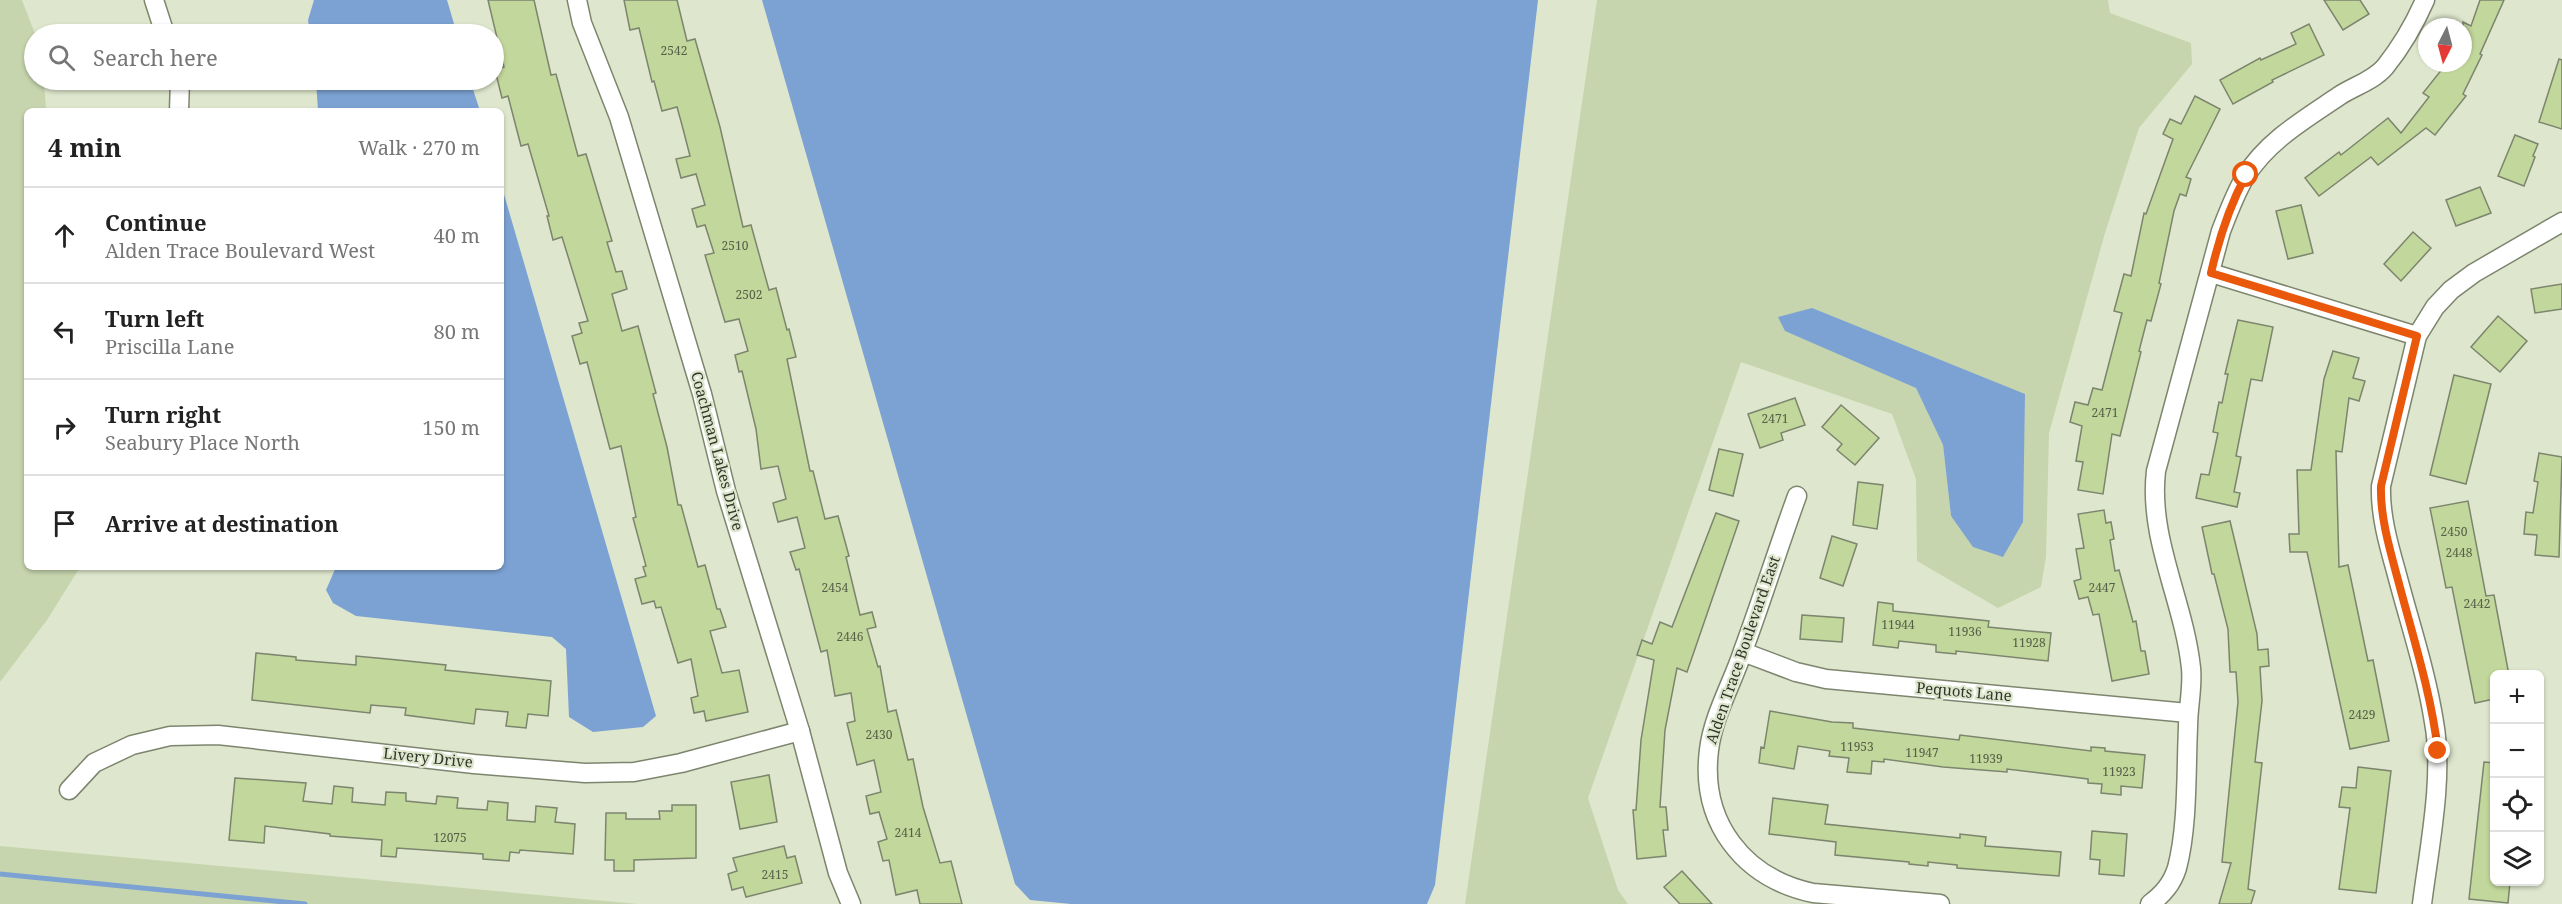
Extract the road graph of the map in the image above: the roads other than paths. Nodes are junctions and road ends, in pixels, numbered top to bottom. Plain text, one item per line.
1 (154, 0) edge
2 (577, 0) edge
3 (2425, 0) edge
4 (162, 24) edge
5 (180, 90) edge
6 (179, 108) edge
7 (2562, 222) edge
8 (2211, 273) junction
9 (2417, 336) junction
10 (1797, 496) dead end
11 (1743, 652) junction
12 (2188, 713) junction
13 (800, 731) junction
14 (69, 790) dead end
15 (2157, 899) edge
16 (851, 904) edge
17 (1940, 904) edge
18 (2422, 904) edge

1 - 4 street
2 - 13 street, Coachman Lakes Drive
3 - 8 street
5 - 6 street
7 - 9 street
8 - 9 street
8 - 12 street
9 - 18 street
10 - 11 street, Alden Trace Boulevard East
11 - 12 street, Pequots Lane
11 - 17 street, Alden Trace Boulevard East
12 - 15 street
13 - 14 street, Livery Drive
13 - 16 street, Coachman Lakes Drive

